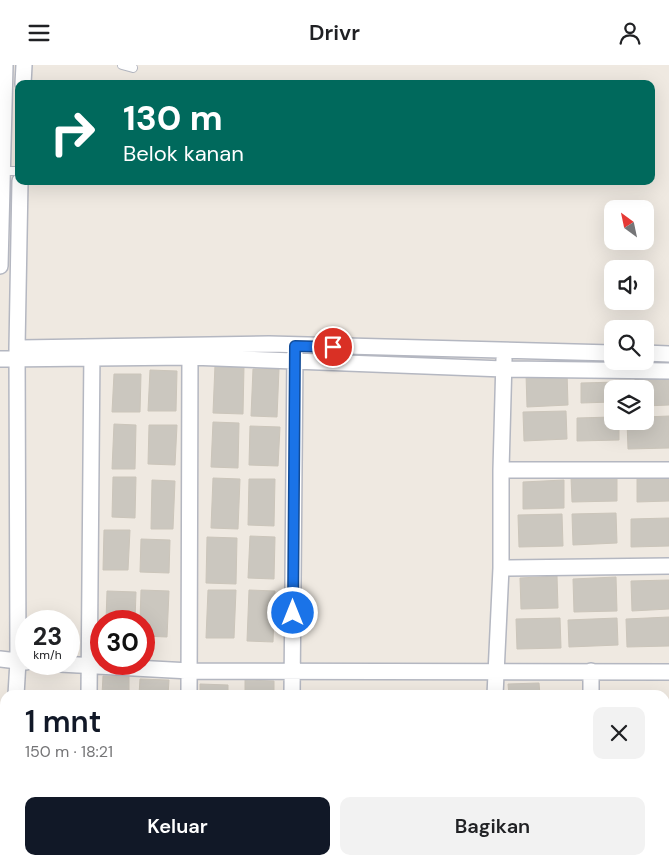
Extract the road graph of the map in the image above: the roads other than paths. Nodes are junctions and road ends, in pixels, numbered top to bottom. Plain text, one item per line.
1 (5, 65) edge
2 (24, 65) edge
3 (122, 65) edge
4 (133, 68) dead end
5 (23, 80) edge
6 (2, 171) edge
7 (15, 171) edge
8 (20, 185) edge
9 (0, 264) edge
10 (0, 349) edge
11 (504, 350) junction
12 (190, 351) junction
13 (92, 352) junction
14 (17, 353) junction
15 (604, 353) edge
16 (654, 353) edge
17 (295, 354) junction
18 (669, 354) edge
19 (0, 359) edge
20 (504, 369) junction
21 (669, 371) edge
22 (501, 470) junction
23 (669, 470) edge
24 (669, 566) edge
25 (501, 568) junction
26 (21, 610) edge
27 (90, 610) edge
28 (0, 659) edge
29 (15, 660) edge
30 (80, 665) edge
31 (90, 665) edge
32 (155, 669) edge
33 (190, 671) junction
34 (293, 671) junction
35 (591, 671) junction
36 (495, 672) junction
37 (669, 672) edge
38 (20, 675) edge
39 (90, 675) edge
40 (17, 690) edge
41 (90, 690) edge
42 (189, 690) edge
43 (292, 690) edge
44 (495, 690) edge
45 (591, 690) edge

1 - 6 street
2 - 5 street
3 - 4 lane
6 - 7 lane
6 - 9 street
8 - 14 street
10 - 14 street
11 - 15 street
11 - 17 street
11 - 20 street
12 - 13 street
12 - 17 street
12 - 33 street
13 - 14 street
13 - 27 street
14 - 19 street
14 - 26 street
16 - 18 street
17 - 20 street
17 - 34 street
20 - 21 street
20 - 22 street
22 - 23 street
22 - 25 street
24 - 25 street
25 - 36 street
28 - 29 street
30 - 31 street
32 - 33 street
33 - 34 street
33 - 42 street
34 - 36 street
34 - 43 street
35 - 36 street
35 - 37 street
35 - 45 street
36 - 44 street
38 - 40 street
39 - 41 street

